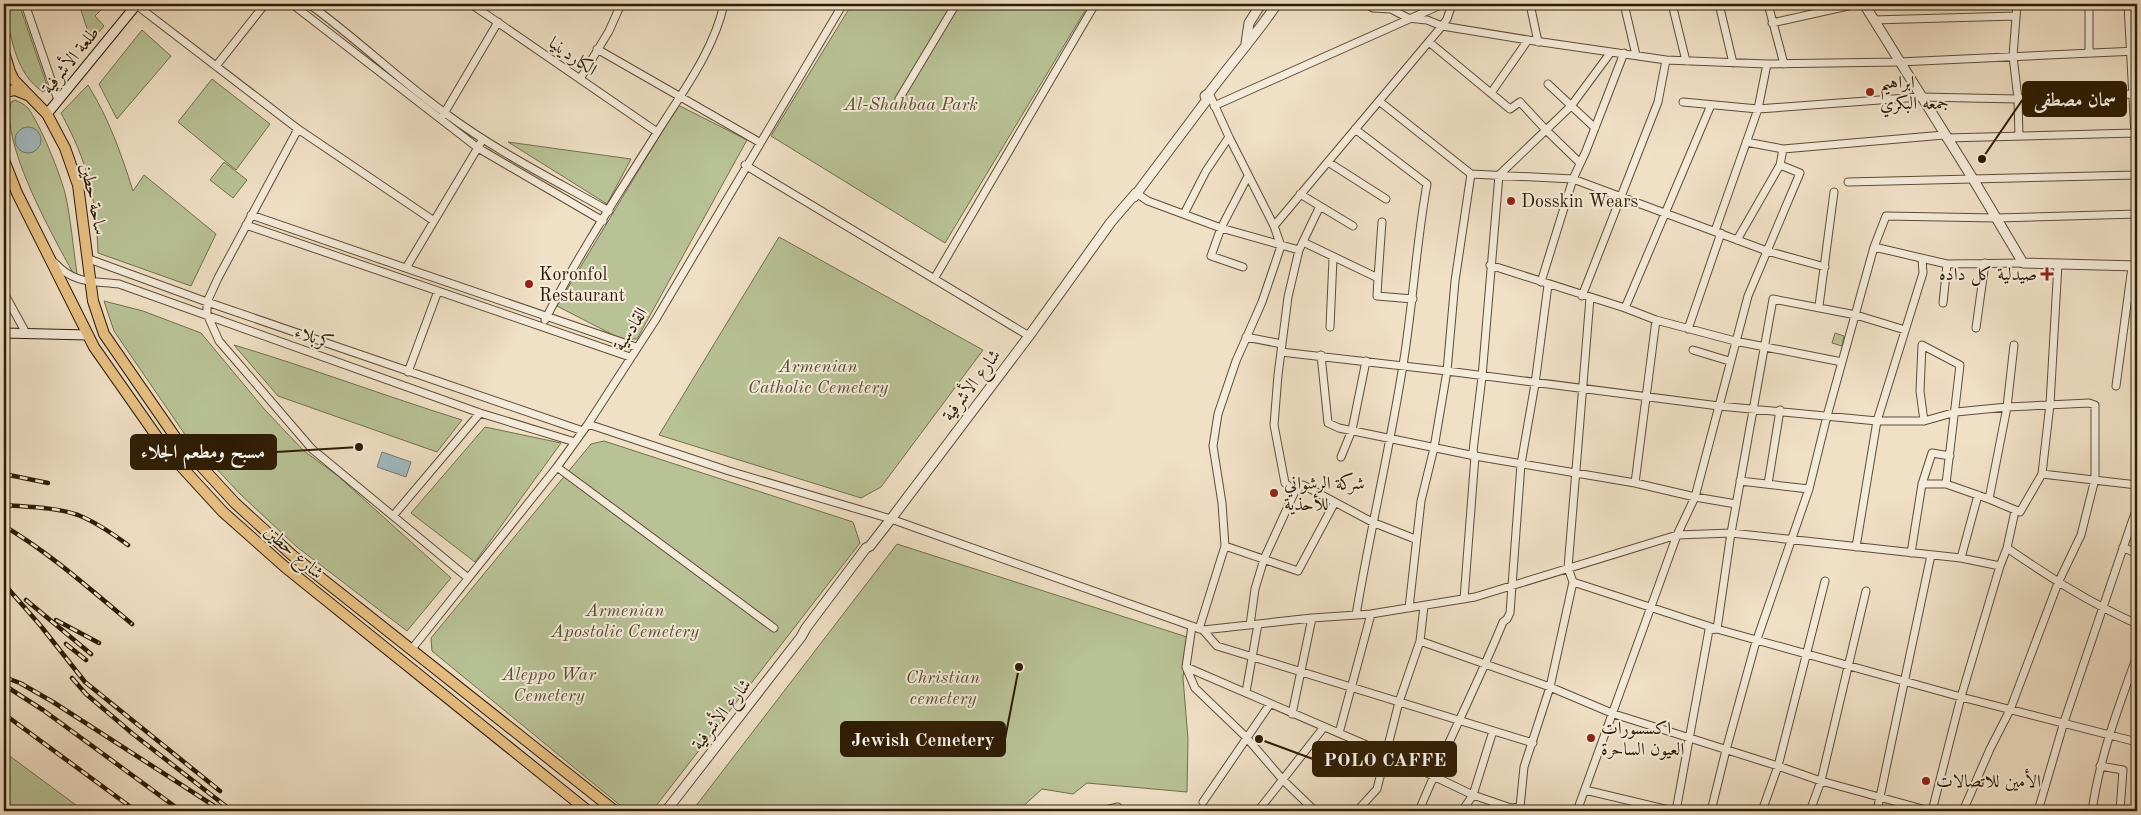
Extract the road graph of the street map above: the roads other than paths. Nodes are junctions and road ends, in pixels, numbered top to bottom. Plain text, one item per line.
1 (25, 4) edge
2 (136, 4) edge
3 (265, 4) edge
4 (292, 4) edge
5 (309, 4) edge
6 (472, 4) edge
7 (621, 4) edge
8 (724, 4) edge
9 (843, 4) edge
10 (956, 4) edge
11 (1095, 4) edge
12 (1261, 4) edge
13 (1277, 4) edge
14 (1366, 4) edge
15 (1443, 4) edge
16 (1452, 4) edge
17 (1530, 4) edge
18 (1624, 4) edge
19 (1672, 4) edge
20 (1719, 4) edge
21 (1768, 4) edge
22 (1857, 4) edge
23 (1864, 4) edge
24 (2017, 4) edge
25 (2089, 4) edge
26 (2128, 4) edge
27 (2016, 16) junction
28 (1408, 18) junction
29 (1873, 20) junction
30 (498, 22) junction
31 (1772, 23) junction
32 (1442, 26) junction
33 (1528, 40) junction
34 (1429, 42) junction
35 (1538, 42) junction
36 (1246, 43) junction
37 (597, 48) junction
38 (2134, 51) edge
39 (4, 52) edge
40 (1611, 52) junction
41 (2088, 53) junction
42 (1624, 54) junction
43 (1636, 55) junction
44 (2013, 56) junction
45 (1666, 60) junction
46 (1686, 61) junction
47 (1899, 62) junction
48 (1733, 63) junction
49 (1767, 64) junction
50 (1784, 64) junction
51 (216, 66) junction
52 (580, 79) junction
53 (1548, 84) dead end
54 (4, 92) edge
55 (1209, 92) junction
56 (1491, 93) junction
57 (2132, 94) junction
58 (30, 96) junction
59 (680, 97) junction
60 (1920, 97) junction
61 (2018, 98) junction
62 (899, 99) dead end
63 (58, 100) junction
64 (1379, 101) junction
65 (1683, 102) dead end
66 (1711, 105) junction
67 (1214, 106) junction
68 (1571, 106) junction
69 (1758, 109) junction
70 (445, 113) junction
71 (47, 114) junction
72 (440, 120) junction
73 (1595, 128) junction
74 (298, 129) junction
75 (1355, 129) junction
76 (1546, 130) junction
77 (657, 132) junction
78 (2135, 133) junction
79 (1945, 136) junction
80 (2019, 136) junction
81 (1229, 137) junction
82 (483, 139) junction
83 (759, 142) junction
84 (1746, 142) junction
85 (478, 148) junction
86 (1782, 150) junction
87 (4, 160) edge
88 (2137, 161) edge
89 (1328, 162) junction
90 (1580, 163) junction
91 (1780, 165) junction
92 (745, 166) junction
93 (1471, 174) junction
94 (2137, 174) edge
95 (1248, 176) junction
96 (1499, 176) junction
97 (1572, 179) junction
98 (1973, 179) junction
99 (1848, 182) dead end
100 (1834, 192) dead end
101 (1136, 193) junction
102 (1300, 194) junction
103 (1621, 196) junction
104 (1386, 199) dead end
105 (1320, 206) junction
106 (609, 211) junction
107 (1184, 214) junction
108 (1666, 214) junction
109 (2137, 214) edge
110 (251, 215) junction
111 (1996, 218) junction
112 (434, 221) junction
113 (603, 221) junction
114 (1382, 222) dead end
115 (246, 225) junction
116 (1274, 226) junction
117 (1353, 226) dead end
118 (1221, 228) junction
119 (1718, 232) junction
120 (1737, 240) junction
121 (1303, 242) junction
122 (1281, 246) junction
123 (1874, 247) junction
124 (1299, 250) junction
125 (1768, 251) junction
126 (48, 255) junction
127 (1333, 258) junction
128 (89, 259) junction
129 (1922, 259) junction
130 (1985, 263) junction
131 (2022, 263) junction
132 (1947, 264) junction
133 (2058, 264) junction
134 (1490, 265) junction
135 (1825, 266) junction
136 (2135, 266) edge
137 (1243, 267) dead end
138 (406, 268) junction
139 (1378, 278) junction
140 (934, 279) junction
141 (91, 281) junction
142 (1544, 283) junction
143 (438, 291) junction
144 (4, 293) edge
145 (1582, 296) junction
146 (1590, 298) junction
147 (1413, 299) junction
148 (206, 302) junction
149 (1943, 303) dead end
150 (1819, 306) junction
151 (1625, 308) junction
152 (207, 314) junction
153 (1856, 314) junction
154 (547, 316) junction
155 (1656, 320) junction
156 (542, 326) junction
157 (1330, 327) dead end
158 (1976, 328) dead end
159 (1688, 329) junction
160 (1905, 330) junction
161 (4, 333) edge
162 (26, 333) junction
163 (88, 335) junction
164 (1028, 336) junction
165 (1246, 337) junction
166 (1735, 341) junction
167 (2014, 345) dead end
168 (1765, 346) junction
169 (636, 347) junction
170 (1282, 348) junction
171 (1693, 350) dead end
172 (1321, 355) junction
173 (630, 356) junction
174 (1366, 361) junction
175 (1729, 361) junction
176 (1842, 362) junction
177 (1403, 366) junction
178 (1447, 371) junction
179 (408, 372) junction
180 (1482, 377) junction
181 (1535, 384) junction
182 (2116, 386) dead end
183 (1583, 389) junction
184 (1646, 397) junction
185 (2050, 404) junction
186 (1719, 406) junction
187 (2007, 407) junction
188 (1754, 408) junction
189 (1780, 410) junction
190 (1956, 412) junction
191 (480, 413) junction
192 (1827, 416) junction
193 (1877, 421) junction
194 (1924, 421) junction
195 (588, 424) junction
196 (1352, 430) junction
197 (583, 431) junction
198 (1389, 438) junction
199 (575, 442) junction
200 (1434, 448) junction
201 (1475, 456) junction
202 (1950, 456) junction
203 (1342, 457) dead end
204 (1521, 464) junction
205 (557, 467) junction
206 (1576, 474) junction
207 (2042, 474) junction
208 (2095, 479) junction
209 (1740, 481) junction
210 (1634, 483) junction
211 (1768, 484) junction
212 (1922, 484) junction
213 (1946, 484) junction
214 (2137, 485) edge
215 (1809, 488) junction
216 (1295, 491) junction
217 (1978, 495) junction
218 (1694, 497) junction
219 (1989, 499) junction
220 (1335, 502) junction
221 (1736, 504) junction
222 (2137, 507) edge
223 (2015, 511) junction
224 (393, 516) junction
225 (891, 519) junction
226 (1372, 522) junction
227 (1731, 533) junction
228 (1677, 535) junction
229 (1415, 538) junction
230 (1792, 539) junction
231 (1225, 546) junction
232 (1856, 547) junction
233 (2123, 547) junction
234 (2007, 548) junction
235 (1911, 553) junction
236 (2137, 554) edge
237 (1931, 555) junction
238 (1961, 558) junction
239 (1264, 559) junction
240 (2000, 566) junction
241 (1568, 568) junction
242 (468, 578) junction
243 (1573, 582) junction
244 (1825, 582) dead end
245 (2058, 583) junction
246 (1512, 585) junction
247 (1866, 591) dead end
248 (1464, 599) junction
249 (1424, 606) junction
250 (1408, 608) junction
251 (1651, 608) junction
252 (2103, 608) junction
253 (1371, 614) junction
254 (1356, 615) junction
255 (1312, 618) junction
256 (1258, 624) junction
257 (2137, 624) edge
258 (1250, 625) junction
259 (774, 628) dead end
260 (1198, 628) junction
261 (1717, 629) junction
262 (1420, 641) junction
263 (1758, 641) junction
264 (411, 650) junction
265 (1806, 654) junction
266 (2137, 656) edge
267 (1253, 657) junction
268 (1485, 664) junction
269 (1848, 666) junction
270 (1186, 667) junction
271 (1302, 672) junction
272 (1904, 680) junction
273 (1352, 687) junction
274 (1550, 687) junction
275 (1246, 692) junction
276 (1961, 697) junction
277 (1399, 702) junction
278 (1270, 704) junction
279 (2010, 710) junction
280 (1292, 714) junction
281 (1614, 714) junction
282 (1460, 721) junction
283 (2064, 722) junction
284 (1324, 727) junction
285 (1494, 731) junction
286 (1339, 733) junction
287 (2108, 734) junction
288 (1246, 737) junction
289 (1689, 738) junction
290 (2137, 742) edge
291 (1533, 743) junction
292 (1726, 750) junction
293 (1385, 753) junction
294 (1778, 766) junction
295 (2100, 766) junction
296 (1434, 776) junction
297 (1283, 780) junction
298 (1821, 781) junction
299 (1585, 790) junction
300 (1473, 795) junction
301 (1879, 797) junction
302 (1202, 802) dead end
303 (1118, 807) dead end
304 (1521, 809) edge
305 (1510, 810) edge
306 (588, 811) edge
307 (615, 811) edge
308 (666, 811) edge
309 (1100, 811) edge
310 (1258, 811) edge
311 (1315, 811) edge
312 (1357, 811) edge
313 (1419, 811) edge
314 (1462, 811) edge
315 (1577, 811) edge
316 (1674, 811) edge
317 (1712, 811) edge
318 (1762, 811) edge
319 (1810, 811) edge
320 (1877, 811) edge
321 (1931, 811) edge
322 (1964, 811) edge
323 (2038, 811) edge
324 (2092, 811) edge
325 (2120, 811) edge

1 - 63 street
2 - 51 street
2 - 63 street, طلعة الأشرفية
3 - 51 street
4 - 72 street
5 - 70 street
6 - 30 street, الكاردينيا
7 - 37 street
8 - 59 street
9 - 83 street, القادسية
10 - 62 street
11 - 140 street
12 - 36 street, شارع الأشرفية
13 - 36 street, شارع الأشرفية
14 - 28 street
15 - 28 street
16 - 32 street
17 - 35 street
18 - 43 street
19 - 46 street
20 - 48 street
21 - 31 street
22 - 31 street
23 - 29 street
24 - 27 street
25 - 41 street
26 - 38 street
27 - 29 street
27 - 44 street
28 - 32 street
28 - 67 street
29 - 47 street
30 - 52 street, الكاردينيا
30 - 70 street
31 - 50 street
32 - 33 street
32 - 34 street
33 - 35 street
33 - 56 street
34 - 56 street
34 - 64 street
35 - 40 street
36 - 55 street, شارع الأشرفية
37 - 52 street
37 - 59 street
38 - 41 street
38 - 57 street
39 - 58 main road, ساحة حطين
40 - 42 street
40 - 68 street
41 - 44 street
42 - 43 street
42 - 73 street
43 - 45 street
44 - 47 street
44 - 61 street
45 - 46 street
45 - 103 street
46 - 48 street
47 - 50 street
47 - 60 street
48 - 49 street
49 - 50 street
49 - 69 street
51 - 74 street
52 - 77 street, الكاردينيا
53 - 68 street
54 - 58 main road
55 - 67 street
55 - 101 street, شارع الأشرفية
56 - 76 street
57 - 61 street
57 - 78 street
58 - 71 main road, ساحة حطين
59 - 77 street
59 - 83 street
60 - 61 street
60 - 69 street
60 - 79 street
61 - 80 street
63 - 71 street, طلعة الأشرفية
64 - 75 street
64 - 93 street
65 - 66 street
66 - 69 street
66 - 108 street
67 - 81 street
68 - 73 street
68 - 76 street
69 - 84 street
70 - 72 street
70 - 82 street
71 - 128 main road, ساحة حطين
72 - 85 street
73 - 90 street
74 - 110 street
74 - 112 street
75 - 89 street
75 - 147 street
76 - 90 street
76 - 96 street
77 - 106 street
78 - 80 street
78 - 88 street
79 - 80 street
79 - 86 street
79 - 98 street
81 - 95 street
81 - 107 street
82 - 85 street
82 - 106 street
83 - 92 street, القادسية
84 - 86 street
84 - 119 street
85 - 112 street
85 - 113 street
86 - 91 street
87 - 126 main road
88 - 94 street
89 - 102 street
89 - 104 street
90 - 97 street
91 - 120 street
91 - 125 street
92 - 140 street
92 - 169 street, القادسية
93 - 96 street
93 - 178 street
94 - 98 street
95 - 116 street
95 - 118 street
96 - 97 street
96 - 134 street
97 - 103 street
97 - 142 street
98 - 99 street
98 - 111 street
100 - 135 street
101 - 107 street
101 - 164 street, شارع الأشرفية
102 - 105 street
102 - 116 street
103 - 108 street
103 - 145 street
105 - 117 street
105 - 121 street
106 - 113 street
107 - 118 street
108 - 119 street
108 - 151 street
109 - 111 street
110 - 115 street
110 - 138 street
111 - 123 street
111 - 131 street
112 - 138 street
113 - 154 street
114 - 139 street
115 - 143 street
115 - 148 street
116 - 122 street
118 - 122 street
118 - 137 street
119 - 120 street
119 - 159 street
120 - 125 street
121 - 124 street
121 - 127 street
122 - 124 street
122 - 165 street
123 - 129 street
123 - 153 street
124 - 170 street
125 - 135 street
125 - 166 street
126 - 141 street, كربلاء
126 - 163 main road, شارع حطين
127 - 139 street
127 - 157 street
128 - 141 main road, شارع حطين
128 - 148 street, كربلاء
129 - 132 street
129 - 160 street
130 - 131 street
130 - 132 street
130 - 158 street
131 - 133 street
132 - 149 street
133 - 136 street
133 - 185 street
134 - 142 street
134 - 180 street
135 - 150 street
136 - 182 street
138 - 154 street
139 - 147 street
140 - 164 street
141 - 152 street, كربلاء
141 - 264 main road, شارع حطين
142 - 145 street
142 - 181 street
143 - 156 street
143 - 179 street
144 - 162 street
145 - 146 street
146 - 151 street
146 - 183 street
147 - 177 street
148 - 152 street
148 - 179 street, كربلاء
150 - 153 street
150 - 168 street
151 - 155 street
152 - 191 street, كربلاء
152 - 224 street
153 - 160 street
153 - 176 street
154 - 156 street
154 - 169 street
155 - 159 street
155 - 184 street
156 - 173 street
159 - 166 street
160 - 193 street
161 - 162 street
162 - 163 street
163 - 306 main road, شارع حطين
164 - 225 street, شارع الأشرفية
165 - 170 street
165 - 231 street
166 - 168 street
166 - 175 street
167 - 187 street
168 - 176 street
168 - 188 street
169 - 173 street, القادسية
170 - 172 street
170 - 216 street
171 - 175 street
172 - 174 street
172 - 196 street
173 - 195 street, القادسية
174 - 177 street
174 - 196 street
175 - 186 street
176 - 192 street
177 - 178 street
177 - 198 street
178 - 180 street
178 - 200 street
179 - 197 street, كربلاء
180 - 181 street
180 - 201 street
181 - 183 street
181 - 204 street
183 - 184 street
183 - 206 street
184 - 186 street
184 - 210 street
185 - 187 street
185 - 207 street
185 - 208 street
186 - 188 street
186 - 218 street
187 - 190 street
187 - 219 street
188 - 189 street
188 - 209 street
189 - 192 street
189 - 211 street
190 - 194 street
190 - 194 street
190 - 202 street
191 - 199 street, كربلاء
191 - 224 street
192 - 193 street
192 - 215 street
193 - 194 street
193 - 232 street
195 - 197 street, القادسية
195 - 225 street
196 - 198 street
196 - 203 street
197 - 199 street, القادسية
198 - 200 street
198 - 226 street
199 - 205 street, القادسية
200 - 201 street
200 - 229 street
201 - 204 street
201 - 248 street
202 - 212 street
202 - 213 street
204 - 206 street
204 - 246 street
205 - 242 street, القادسية
205 - 259 street
206 - 210 street
206 - 241 street
207 - 208 street
207 - 223 street
208 - 214 street
208 - 245 street
209 - 211 street
209 - 221 street
210 - 218 street
211 - 215 street
212 - 213 street
212 - 235 street
213 - 217 street
215 - 230 street
216 - 220 street
216 - 239 street
217 - 219 street
217 - 238 street
218 - 221 street
218 - 228 street
219 - 223 street
220 - 226 street
220 - 239 street
221 - 227 street
222 - 233 street
223 - 234 street
224 - 242 street
225 - 260 street
225 - 308 street, شارع الأشرفية
226 - 229 street
226 - 254 street
227 - 228 street
227 - 230 street
227 - 261 street
228 - 241 street
228 - 251 street
229 - 250 street
230 - 232 street
230 - 263 street
231 - 239 street
231 - 260 street
232 - 235 street
233 - 236 street
233 - 252 street
234 - 240 street
234 - 245 street
235 - 237 street
237 - 238 street
237 - 272 street
238 - 240 street
239 - 258 street
240 - 276 street
241 - 243 street
241 - 246 street
242 - 264 street, القادسية
243 - 251 street
243 - 274 street
244 - 265 street
245 - 252 street
245 - 279 street
246 - 248 street
246 - 268 street
247 - 269 street
248 - 249 street
249 - 250 street
249 - 262 street
250 - 253 street
251 - 261 street
251 - 281 street
252 - 257 street
252 - 283 street
253 - 254 street
253 - 273 street
254 - 255 street
255 - 256 street
255 - 271 street
256 - 258 street
256 - 267 street
258 - 260 street
260 - 267 street
260 - 270 street
261 - 263 street
261 - 289 street
262 - 268 street
262 - 277 street
263 - 265 street
263 - 292 street
264 - 307 main road, شارع حطين
265 - 269 street
265 - 294 street
266 - 287 street
267 - 271 street
267 - 275 street
268 - 274 street
268 - 282 street
269 - 272 street
269 - 298 street
270 - 275 street
270 - 288 street
271 - 273 street
271 - 280 street
272 - 276 street
272 - 301 street
273 - 277 street
273 - 286 street
274 - 281 street
274 - 291 street
275 - 278 street
276 - 279 street
276 - 321 street
277 - 282 street
277 - 293 street
278 - 280 street
278 - 288 street
279 - 283 street
279 - 322 street
280 - 284 street
281 - 289 street
281 - 299 street
282 - 285 street
282 - 296 street
283 - 287 street
283 - 323 street
284 - 286 street
284 - 297 street
285 - 291 street
285 - 300 street
286 - 293 street
287 - 290 street
287 - 295 street
288 - 297 street
288 - 302 street
289 - 292 street
289 - 316 street
291 - 304 street
292 - 294 street
292 - 317 street
293 - 296 street
293 - 312 street
294 - 298 street
294 - 318 street
295 - 324 street
295 - 325 street
296 - 300 street
296 - 313 street
297 - 310 street
297 - 311 street
298 - 301 street
298 - 319 street
299 - 315 street
299 - 316 street
300 - 305 street
300 - 314 street
301 - 320 street
301 - 321 street
303 - 309 street
304 - 305 street

